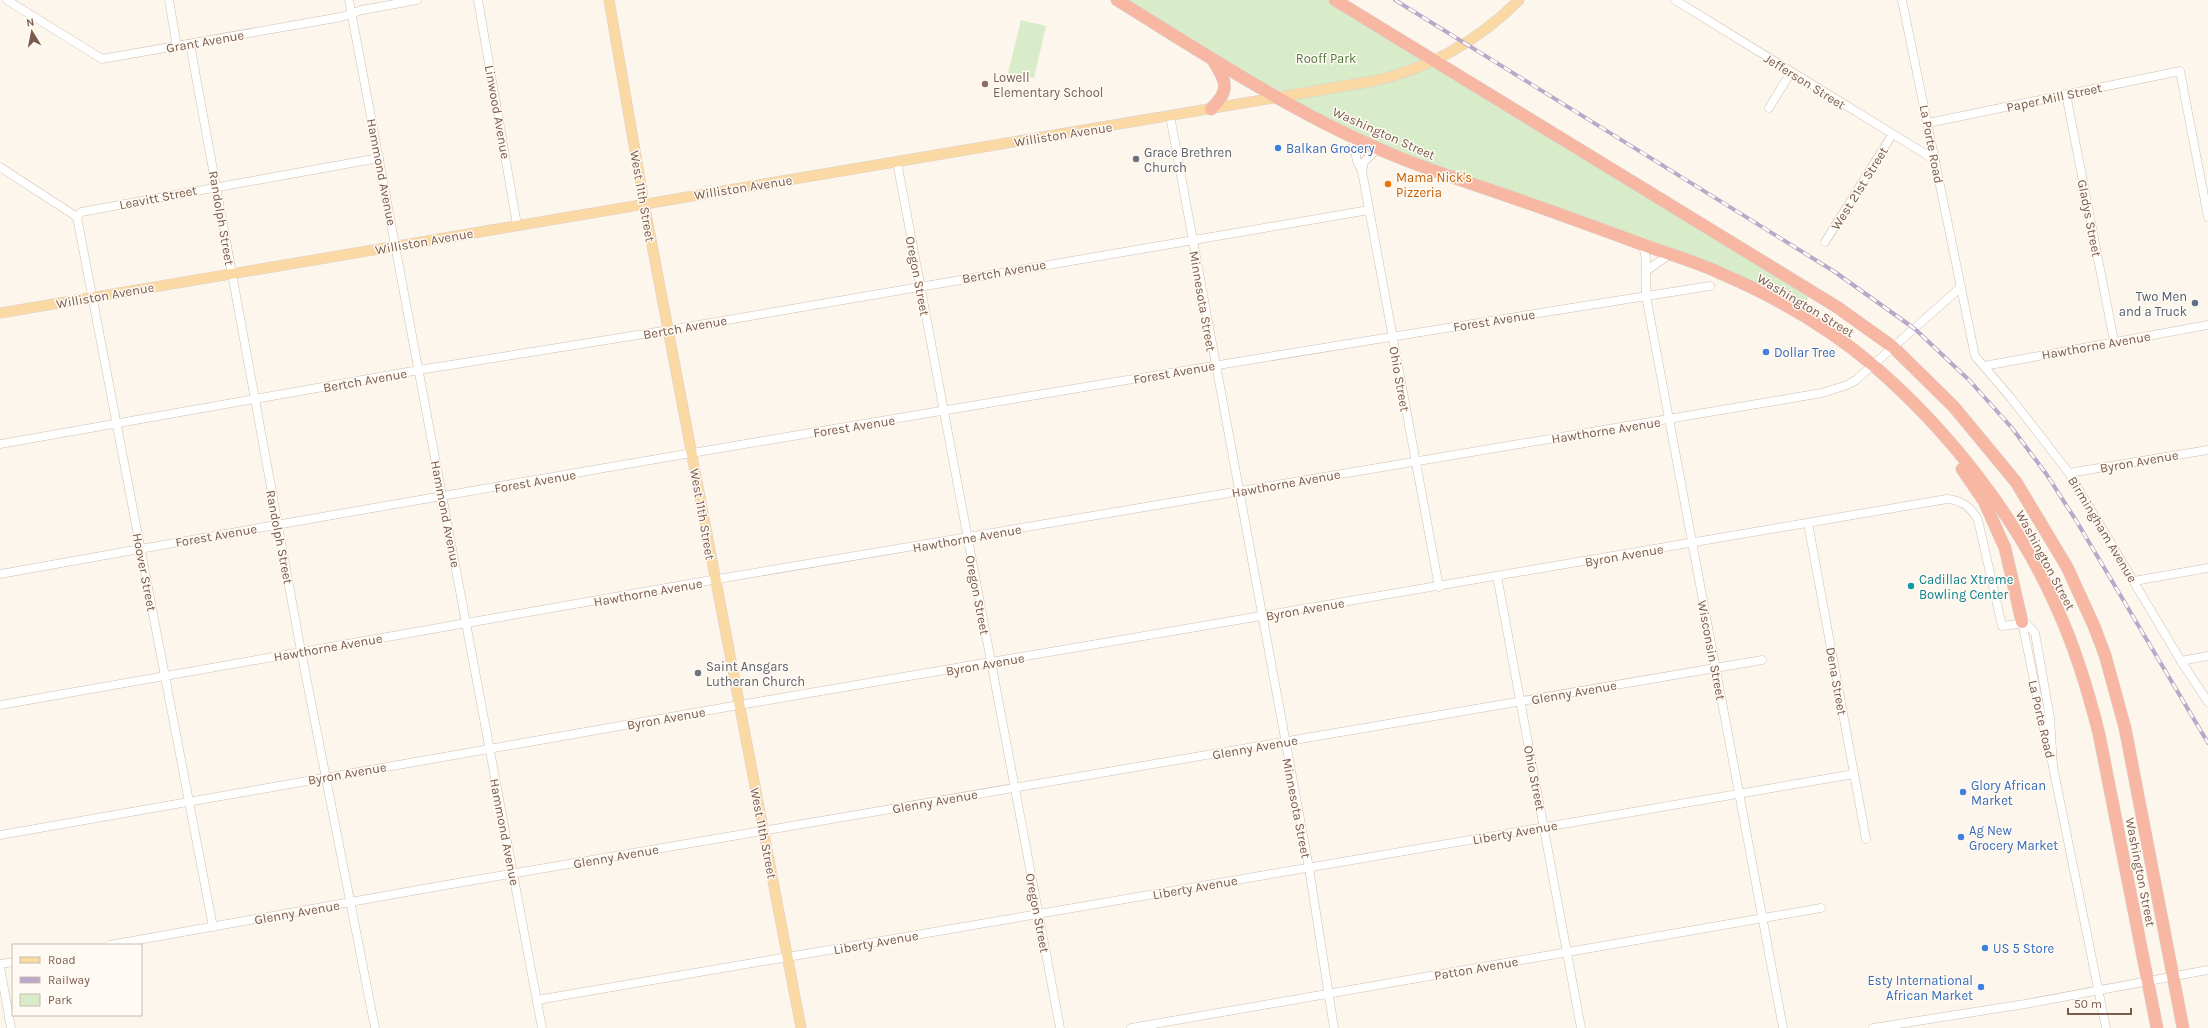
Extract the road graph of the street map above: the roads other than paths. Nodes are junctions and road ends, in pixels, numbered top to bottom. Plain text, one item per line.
1 (7, 0) edge
2 (169, 0) edge
3 (349, 0) edge
4 (417, 0) edge
5 (478, 0) edge
6 (609, 0) edge
7 (1117, 0) edge
8 (1335, 0) edge
9 (1519, 0) edge
10 (1675, 0) edge
11 (1902, 0) edge
12 (351, 14) junction
13 (190, 44) junction
14 (177, 46) junction
15 (1211, 58) junction
16 (1434, 61) junction
17 (1791, 72) junction
18 (2066, 94) junction
19 (1277, 98) junction
20 (1769, 108) dead end
21 (1211, 109) junction
22 (1170, 116) junction
23 (1928, 123) junction
24 (1892, 135) junction
25 (1352, 136) junction
26 (1378, 148) junction
27 (379, 158) junction
28 (1935, 160) junction
29 (897, 162) junction
30 (0, 168) edge
31 (1362, 171) junction
32 (216, 186) junction
33 (644, 203) junction
34 (1369, 210) junction
35 (77, 217) junction
36 (2208, 217) edge
37 (517, 225) junction
38 (1191, 239) junction
39 (1825, 242) dead end
40 (1643, 245) junction
41 (396, 246) junction
42 (1670, 254) junction
43 (1646, 271) junction
44 (232, 273) junction
45 (920, 286) junction
46 (1710, 286) dead end
47 (1961, 288) junction
48 (1646, 296) junction
49 (92, 297) junction
50 (0, 313) edge
51 (2208, 325) edge
52 (668, 330) junction
53 (1393, 336) junction
54 (2114, 341) junction
55 (1893, 347) junction
56 (1215, 365) junction
57 (1873, 365) junction
58 (1984, 366) junction
59 (419, 370) junction
60 (255, 399) junction
61 (944, 412) junction
62 (1669, 420) junction
63 (1933, 424) junction
64 (116, 425) junction
65 (0, 444) edge
66 (2208, 450) edge
67 (692, 452) junction
68 (1415, 461) junction
69 (2069, 473) junction
70 (1239, 491) junction
71 (443, 497) junction
72 (1808, 523) junction
73 (278, 524) junction
74 (968, 538) junction
75 (1692, 543) junction
76 (140, 549) junction
77 (2208, 568) edge
78 (0, 574) edge
79 (1497, 576) junction
80 (715, 580) junction
81 (2134, 581) junction
82 (1438, 586) junction
83 (1261, 617) junction
84 (2022, 622) junction
85 (466, 623) junction
86 (301, 652) junction
87 (2208, 656) edge
88 (1762, 660) dead end
89 (2181, 661) junction
90 (991, 663) junction
91 (1716, 668) junction
92 (165, 676) junction
93 (1521, 701) junction
94 (2208, 702) edge
95 (0, 705) edge
96 (739, 705) junction
97 (1285, 742) junction
98 (490, 749) junction
99 (2053, 767) junction
100 (1854, 774) junction
101 (326, 776) junction
102 (1015, 788) junction
103 (1739, 794) junction
104 (188, 801) junction
105 (1544, 827) junction
106 (764, 831) junction
107 (0, 835) edge
108 (1866, 839) dead end
109 (1309, 868) junction
110 (513, 873) junction
111 (351, 902) junction
112 (1821, 908) dead end
113 (1039, 914) junction
114 (1762, 918) junction
115 (213, 927) junction
116 (116, 944) edge
117 (1567, 952) junction
118 (788, 958) junction
119 (12, 962) edge
120 (0, 966) edge
121 (2208, 970) edge
122 (2173, 976) junction
123 (2148, 980) junction
124 (2098, 989) junction
125 (1328, 994) junction
126 (536, 1000) junction
127 (12, 1028) edge
128 (375, 1028) edge
129 (542, 1028) edge
130 (801, 1028) edge
131 (1060, 1028) edge
132 (1130, 1028) edge
133 (1334, 1028) edge
134 (1581, 1028) edge
135 (1783, 1028) edge
136 (1873, 1028) edge
137 (2106, 1028) edge
138 (2157, 1028) edge
139 (2183, 1028) edge

1 - 14 street, Grant Avenue
2 - 14 street
3 - 12 street, Hammond Avenue
4 - 12 street, Grant Avenue
5 - 37 street, Linwood Avenue
6 - 33 main road, West 11th Street
7 - 15 highway, Washington Street
8 - 16 highway, Washington Street
9 - 16 main road, Williston Avenue
10 - 17 street, Jefferson Street
11 - 23 street, La Porte Road
12 - 13 street, Grant Avenue
12 - 27 street, Hammond Avenue
13 - 14 street, Grant Avenue
13 - 32 street, Randolph Street
15 - 19 highway, Washington Street
15 - 21 highway
16 - 19 main road, Williston Avenue
16 - 55 highway, Washington Street
17 - 20 street
17 - 24 street, Jefferson Street
18 - 23 street, Paper Mill Street
18 - 36 street, Paper Mill Street
18 - 54 street, Gladys Street
19 - 21 main road, Williston Avenue
19 - 25 highway, Washington Street
21 - 22 main road, Williston Avenue
22 - 29 main road, Williston Avenue
22 - 38 street, Minnesota Street
23 - 28 street, La Porte Road
24 - 28 street, Jefferson Street
24 - 39 street, West 21st Street
25 - 26 highway, Washington Street
25 - 31 street, Ohio Street
26 - 31 street
26 - 40 highway, Washington Street
27 - 32 street, Leavitt Street
27 - 41 street, Hammond Avenue
28 - 47 street, La Porte Road
29 - 33 main road, Williston Avenue
29 - 45 street, Oregon Street
30 - 35 street
31 - 34 street, Ohio Street
32 - 35 street, Leavitt Street
32 - 44 street, Randolph Street
33 - 37 main road, Williston Avenue
33 - 52 main road, West 11th Street
34 - 38 street, Bertch Avenue
34 - 53 street, Ohio Street
35 - 49 street, Hoover Street
37 - 41 main road, Williston Avenue
38 - 45 street, Bertch Avenue
38 - 56 street, Minnesota Street
40 - 42 highway, Washington Street
40 - 43 street, Wisconsin Street
41 - 44 main road, Williston Avenue
41 - 59 street, Hammond Avenue
42 - 43 street
42 - 57 highway, Washington Street
43 - 48 street, Wisconsin Street
44 - 49 main road, Williston Avenue
44 - 60 street, Randolph Street
45 - 52 street, Bertch Avenue
45 - 61 street, Oregon Street
46 - 48 street, Forest Avenue
47 - 55 street, Hawthorne Avenue
47 - 58 street, La Porte Road
48 - 53 street, Forest Avenue
48 - 62 street, Wisconsin Street
49 - 50 main road, Williston Avenue
49 - 64 street, Hoover Street
51 - 54 street, Hawthorne Avenue
52 - 59 street, Bertch Avenue
52 - 67 main road, West 11th Street
53 - 56 street, Forest Avenue
53 - 68 street, Ohio Street
54 - 58 street, Hawthorne Avenue
55 - 57 street, Hawthorne Avenue
55 - 122 highway, Washington Street
56 - 61 street, Forest Avenue
56 - 70 street, Minnesota Street
57 - 62 street, Hawthorne Avenue
57 - 63 highway, Washington Street
58 - 69 street, Birmingham Avenue
59 - 60 street, Bertch Avenue
59 - 71 street, Hammond Avenue
60 - 64 street, Bertch Avenue
60 - 73 street, Randolph Street
61 - 67 street, Forest Avenue
61 - 74 street, Oregon Street
62 - 68 street, Hawthorne Avenue
62 - 75 street, Wisconsin Street
63 - 84 highway
63 - 123 highway, Washington Street
64 - 65 street, Bertch Avenue
64 - 76 street, Hoover Street
66 - 69 street, Byron Avenue
67 - 71 street, Forest Avenue
67 - 80 main road, West 11th Street
68 - 70 street, Hawthorne Avenue
68 - 82 street, Ohio Street
69 - 81 street, Birmingham Avenue
70 - 74 street, Hawthorne Avenue
70 - 83 street, Minnesota Street
71 - 73 street, Forest Avenue
71 - 85 street, Hammond Avenue
72 - 75 street, Byron Avenue
72 - 84 street, Byron Avenue
72 - 100 street, Dena Street
73 - 76 street, Forest Avenue
73 - 86 street, Randolph Street
74 - 80 street, Hawthorne Avenue
74 - 90 street, Oregon Street
75 - 79 street, Byron Avenue
75 - 91 street, Wisconsin Street
76 - 78 street, Forest Avenue
76 - 92 street, Hoover Street
77 - 81 street
79 - 82 street, Byron Avenue
79 - 93 street, Ohio Street
80 - 85 street, Hawthorne Avenue
80 - 96 main road, West 11th Street
81 - 89 street, Birmingham Avenue
82 - 83 street, Byron Avenue
83 - 90 street, Byron Avenue
83 - 97 street, Minnesota Street
84 - 99 street, La Porte Road
84 - 99 street
85 - 86 street, Hawthorne Avenue
85 - 98 street, Hammond Avenue
86 - 92 street, Hawthorne Avenue
86 - 101 street, Randolph Street
87 - 89 street
88 - 91 street, Glenny Avenue
89 - 94 street, Birmingham Avenue
90 - 96 street, Byron Avenue
90 - 102 street, Oregon Street
91 - 93 street, Glenny Avenue
91 - 103 street, Wisconsin Street
92 - 95 street, Hawthorne Avenue
92 - 104 street, Hoover Street
93 - 97 street, Glenny Avenue
93 - 105 street, Ohio Street
96 - 98 street, Byron Avenue
96 - 106 main road, West 11th Street
97 - 102 street, Glenny Avenue
97 - 109 street, Minnesota Street
98 - 101 street, Byron Avenue
98 - 110 street, Hammond Avenue
99 - 124 street, La Porte Road
100 - 103 street, Liberty Avenue
100 - 108 street, Dena Street
101 - 104 street, Byron Avenue
101 - 111 street, Randolph Street
102 - 106 street, Glenny Avenue
102 - 113 street, Oregon Street
103 - 105 street, Liberty Avenue
103 - 114 street, Wisconsin Street
104 - 107 street, Byron Avenue
104 - 115 street, Hoover Street
105 - 109 street, Liberty Avenue
105 - 117 street, Ohio Street
106 - 110 street, Glenny Avenue
106 - 118 main road, West 11th Street
109 - 113 street, Liberty Avenue
109 - 125 street, Minnesota Street
110 - 111 street, Glenny Avenue
110 - 126 street, Hammond Avenue
111 - 115 street, Glenny Avenue
111 - 128 street, Randolph Street
112 - 114 street, Patton Avenue
113 - 118 street, Liberty Avenue
113 - 131 street, Oregon Street
114 - 117 street, Patton Avenue
114 - 135 street, Wisconsin Street
115 - 116 street, Glenny Avenue
117 - 125 street, Patton Avenue
117 - 134 street, Ohio Street
118 - 126 street, Liberty Avenue
118 - 130 main road, West 11th Street
119 - 120 street
120 - 127 street
121 - 122 street
122 - 123 street
122 - 139 highway, Washington Street
123 - 124 street
123 - 138 highway, Washington Street
124 - 136 street
124 - 137 street, La Porte Road
125 - 132 street, Patton Avenue
125 - 133 street, Minnesota Street
126 - 129 street, Hammond Avenue

